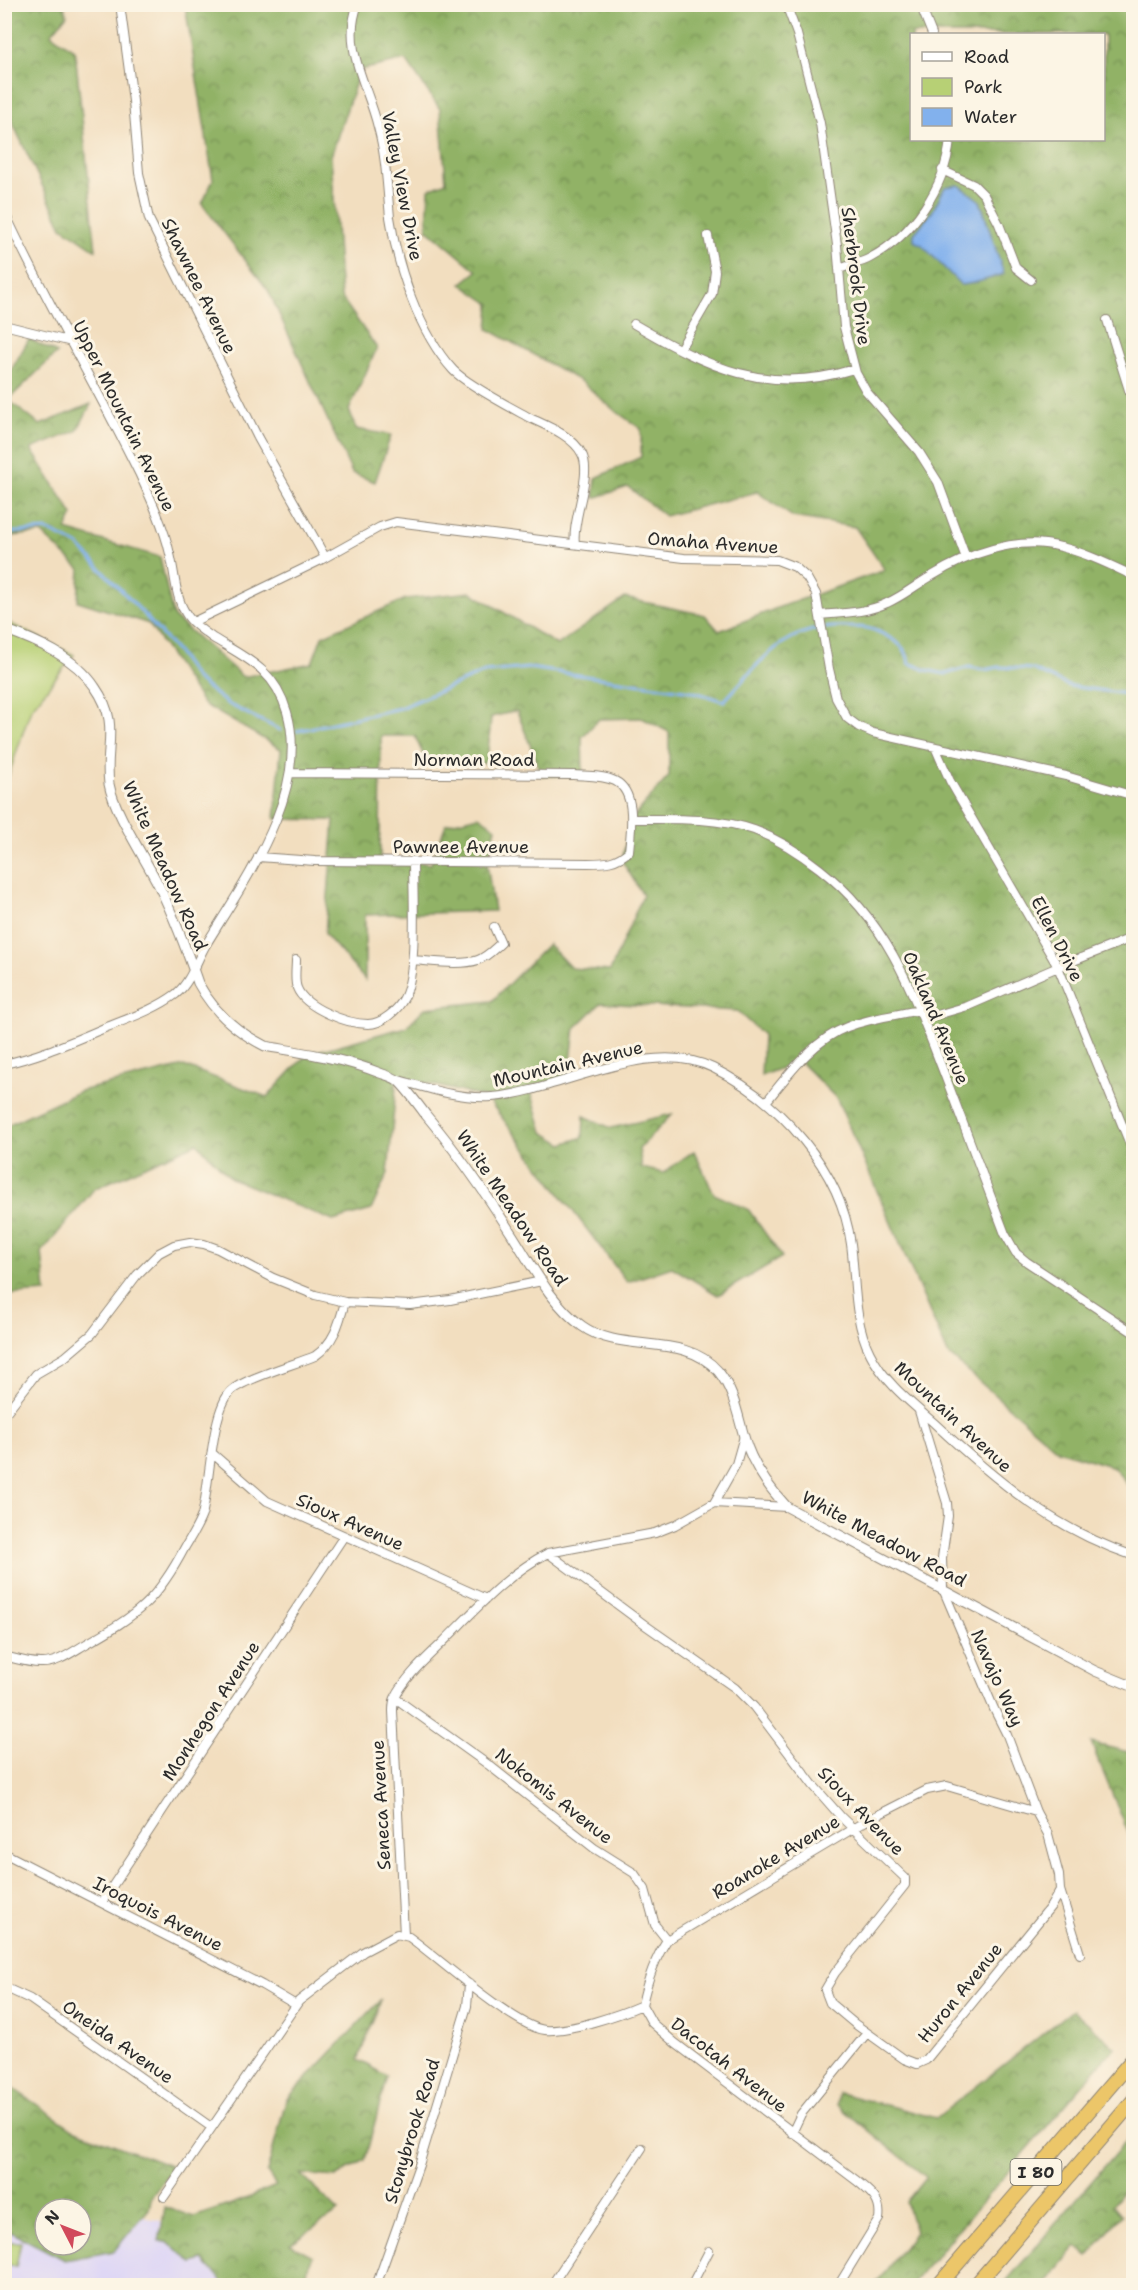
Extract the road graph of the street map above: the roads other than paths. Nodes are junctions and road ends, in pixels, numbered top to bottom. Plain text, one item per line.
1 (120, 4) edge
2 (358, 4) edge
3 (786, 4) edge
4 (921, 4) edge
5 (932, 33) edge
6 (950, 141) edge
7 (942, 170) junction
8 (4, 211) edge
9 (708, 236) dead end
10 (839, 269) junction
11 (1030, 280) dead end
12 (1107, 320) dead end
13 (634, 324) dead end
14 (4, 325) edge
15 (72, 342) junction
16 (680, 349) junction
17 (854, 369) junction
18 (1134, 406) edge
19 (575, 543) junction
20 (325, 557) junction
21 (966, 558) junction
22 (1134, 576) edge
23 (820, 618) junction
24 (193, 622) junction
25 (4, 628) edge
26 (935, 747) junction
27 (290, 773) junction
28 (1134, 796) edge
29 (632, 819) junction
30 (258, 857) junction
31 (413, 861) junction
32 (494, 927) dead end
33 (1134, 937) edge
34 (296, 960) dead end
35 (412, 960) junction
36 (1058, 967) junction
37 (193, 969) junction
38 (920, 1010) junction
39 (923, 1019) junction
40 (4, 1064) edge
41 (397, 1080) junction
42 (766, 1102) junction
43 (1134, 1154) edge
44 (542, 1281) junction
45 (345, 1302) junction
46 (1134, 1333) edge
47 (918, 1410) junction
48 (4, 1415) edge
49 (744, 1436) junction
50 (213, 1454) junction
51 (714, 1503) junction
52 (787, 1507) junction
53 (344, 1536) junction
54 (548, 1553) junction
55 (1134, 1556) edge
56 (943, 1589) junction
57 (486, 1599) junction
58 (4, 1656) edge
59 (1134, 1687) edge
60 (395, 1698) junction
61 (1036, 1812) junction
62 (853, 1829) junction
63 (4, 1853) edge
64 (1060, 1890) junction
65 (102, 1902) junction
66 (404, 1935) junction
67 (667, 1940) junction
68 (1080, 1954) dead end
69 (469, 1984) junction
70 (4, 1987) edge
71 (296, 2005) junction
72 (642, 2005) junction
73 (867, 2033) junction
74 (1134, 2058) edge
75 (1134, 2100) edge
76 (211, 2127) junction
77 (792, 2133) junction
78 (642, 2148) dead end
79 (164, 2197) dead end
80 (709, 2251) dead end
81 (376, 2286) edge
82 (551, 2286) edge
83 (694, 2286) edge
84 (838, 2286) edge
85 (938, 2286) edge
86 (975, 2286) edge

1 - 20 street, Shawnee Avenue
2 - 19 street, Valley View Drive
3 - 10 street, Sherbrook Drive
4 - 5 street
6 - 7 street
7 - 10 street
7 - 11 street
8 - 15 street, Upper Mountain Avenue
9 - 16 street
10 - 17 street, Sherbrook Drive
12 - 18 street
13 - 16 street
14 - 15 street
15 - 24 street, Upper Mountain Avenue
16 - 17 street
17 - 21 street, Sherbrook Drive
19 - 20 street, Omaha Avenue
19 - 23 street, Omaha Avenue
20 - 24 street, Omaha Avenue
21 - 22 street
21 - 23 street
23 - 26 street, Omaha Avenue
24 - 27 street, Upper Mountain Avenue
25 - 37 street, White Meadow Road
26 - 28 street, Omaha Avenue
26 - 36 street, Ellen Drive
27 - 29 street, Norman Road
27 - 30 street, Upper Mountain Avenue
29 - 31 street, Pawnee Avenue
29 - 38 street, Oakland Avenue
30 - 31 street, Pawnee Avenue
30 - 37 street, Upper Mountain Avenue
31 - 35 street
32 - 35 street
33 - 36 street
34 - 35 street
36 - 39 street
36 - 43 street, Ellen Drive
37 - 40 street, Upper Mountain Avenue
37 - 41 street, White Meadow Road
38 - 39 street, Oakland Avenue
38 - 42 street
39 - 46 street, Oakland Avenue
41 - 42 street, Mountain Avenue
41 - 44 street, White Meadow Road
42 - 47 street, Mountain Avenue
44 - 45 street
44 - 49 street, White Meadow Road
45 - 48 street
45 - 50 street
47 - 55 street, Mountain Avenue
47 - 56 street, Navajo Way
49 - 51 street
49 - 52 street, White Meadow Road
50 - 53 street, Sioux Avenue
50 - 58 street
51 - 52 street
51 - 54 street
52 - 56 street, White Meadow Road
53 - 57 street, Sioux Avenue
53 - 65 street, Monhegon Avenue
54 - 57 street
54 - 62 street, Sioux Avenue
56 - 59 street, White Meadow Road
56 - 61 street, Navajo Way
57 - 60 street
60 - 66 street, Seneca Avenue
60 - 67 street, Nokomis Avenue
61 - 62 street, Roanoke Avenue
61 - 64 street, Navajo Way
62 - 67 street, Roanoke Avenue
62 - 73 street, Sioux Avenue
63 - 65 street, Iroquois Avenue
64 - 68 street, Navajo Way
64 - 73 street, Huron Avenue
65 - 71 street, Iroquois Avenue
66 - 69 street
66 - 71 street
67 - 72 street
69 - 72 street
69 - 81 street, Stonybrook Road
70 - 76 street, Oneida Avenue
71 - 76 street
72 - 77 street, Dacotah Avenue
73 - 77 street
74 - 85 highway, I 80
75 - 86 highway, I 80
76 - 79 street
77 - 84 street, Dacotah Avenue
78 - 82 street
80 - 83 street

